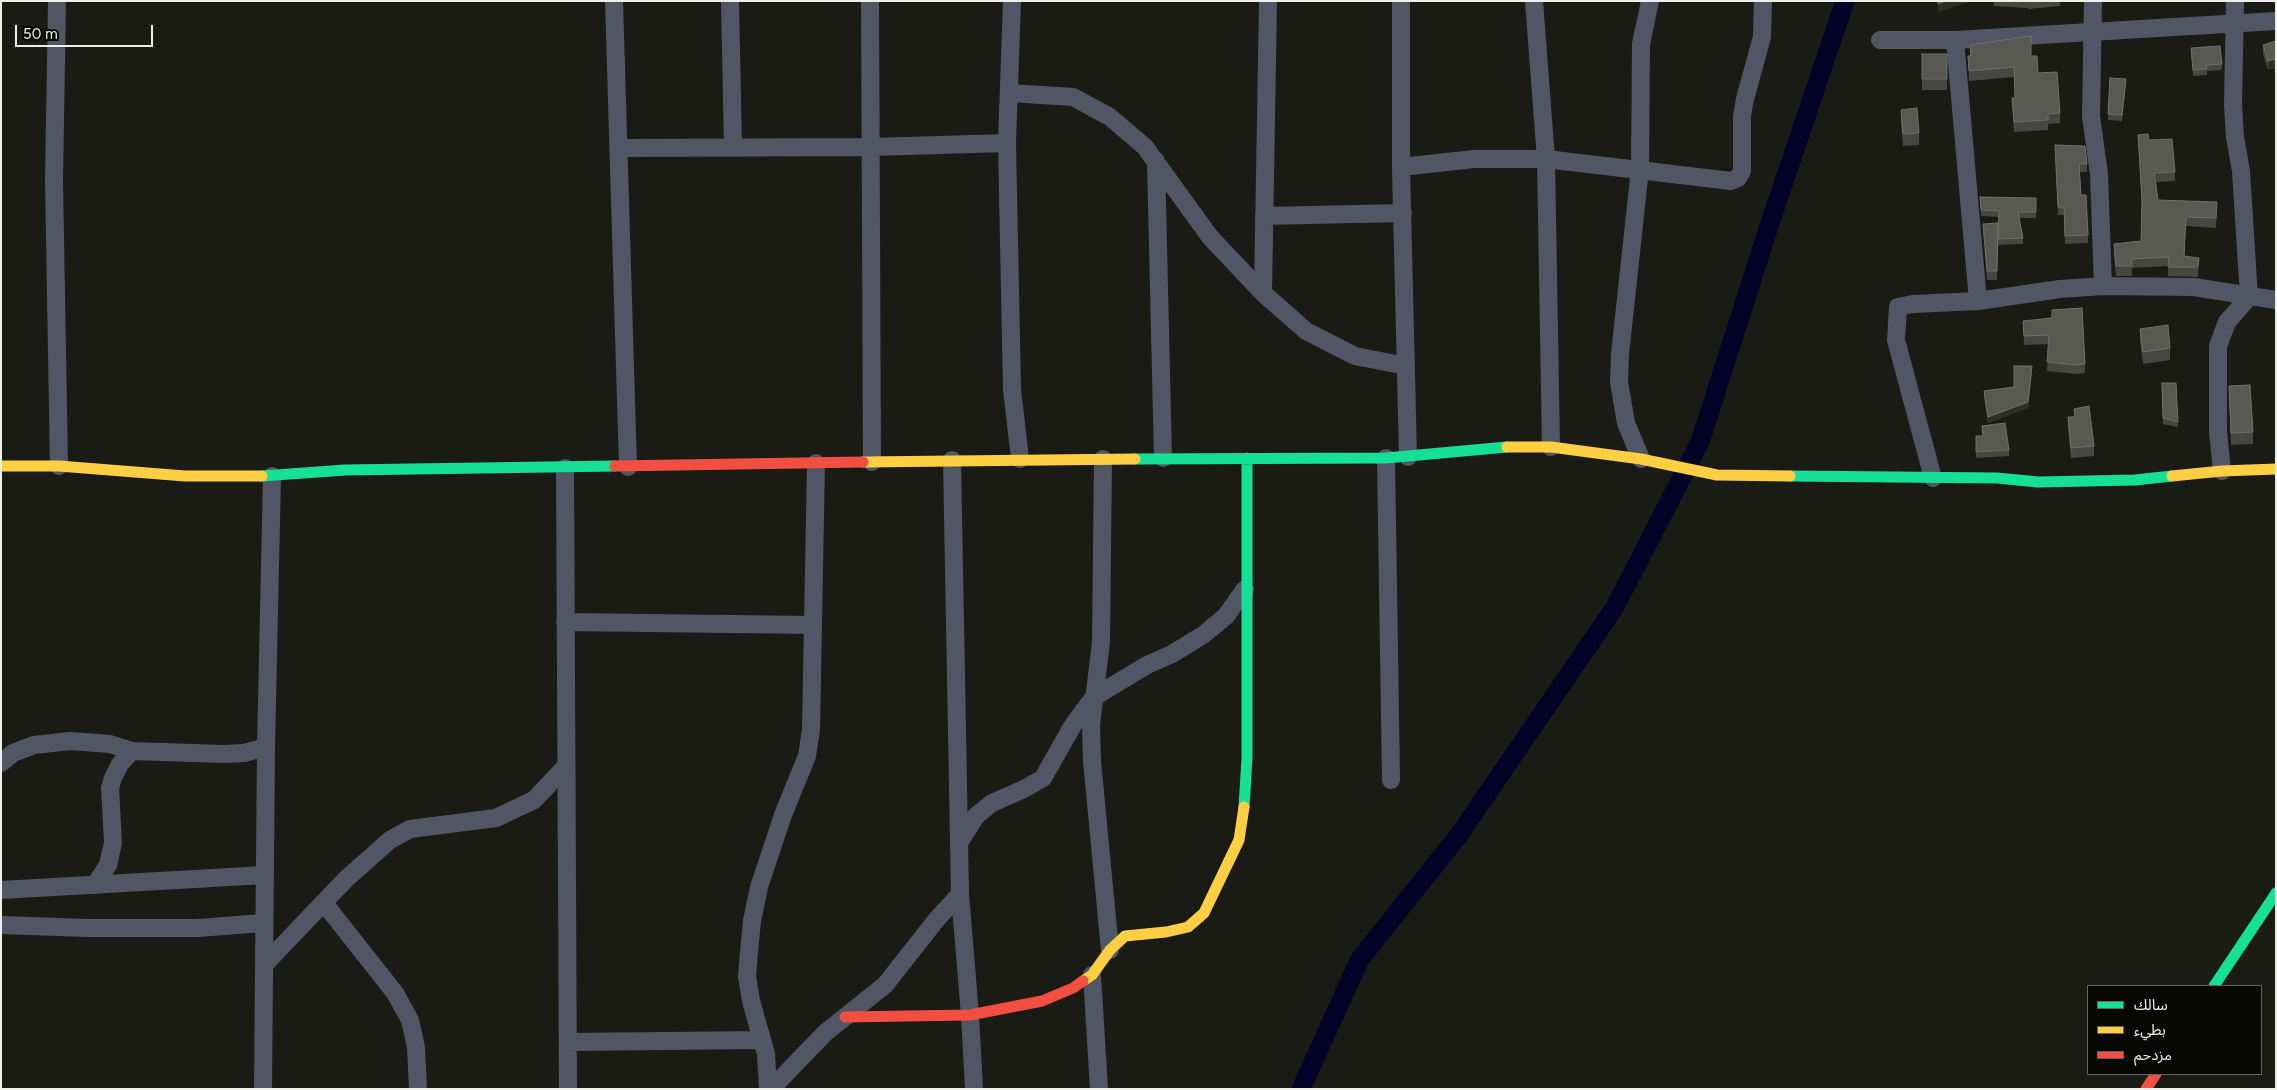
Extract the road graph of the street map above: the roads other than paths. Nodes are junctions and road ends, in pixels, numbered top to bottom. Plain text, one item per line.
1 (57, 1) edge
2 (614, 1) edge
3 (730, 1) edge
4 (870, 1) edge
5 (1012, 1) edge
6 (1268, 1) edge
7 (1401, 1) edge
8 (1534, 1) edge
9 (1650, 1) edge
10 (1763, 1) edge
11 (2093, 1) edge
12 (2235, 1) edge
13 (2276, 21) edge
14 (2235, 22) junction
15 (2094, 30) junction
16 (1880, 40) dead end
17 (1955, 40) junction
18 (1009, 93) junction
19 (1007, 143) junction
20 (872, 147) junction
21 (619, 148) junction
22 (733, 148) junction
23 (1546, 159) junction
24 (1156, 161) junction
25 (1401, 166) junction
26 (1640, 169) junction
27 (1402, 213) junction
28 (1264, 216) junction
29 (2103, 286) junction
30 (1263, 293) junction
31 (2249, 297) junction
32 (2276, 300) edge
33 (1978, 301) junction
34 (1406, 366) junction
35 (1551, 447) junction
36 (1408, 457) junction
37 (1163, 458) junction
38 (1247, 458) junction
39 (1386, 458) junction
40 (1020, 459) junction
41 (1103, 459) junction
42 (1641, 459) junction
43 (952, 460) junction
44 (872, 462) junction
45 (816, 463) junction
46 (1, 466) edge
47 (59, 466) junction
48 (628, 466) junction
49 (565, 468) junction
50 (2276, 469) edge
51 (2222, 471) junction
52 (272, 476) junction
53 (1933, 478) junction
54 (1245, 590) junction
55 (566, 622) junction
56 (814, 625) junction
57 (1094, 697) junction
58 (266, 747) junction
59 (132, 751) junction
60 (1, 763) edge
61 (566, 766) junction
62 (1391, 780) dead end
63 (959, 842) junction
64 (265, 875) junction
65 (95, 885) junction
66 (1, 890) edge
67 (2276, 893) edge
68 (960, 894) junction
69 (324, 903) junction
70 (263, 923) junction
71 (1, 925) edge
72 (1110, 950) junction
73 (264, 965) junction
74 (1092, 975) junction
75 (2215, 985) edge
76 (970, 1015) junction
77 (845, 1016) junction
78 (762, 1040) junction
79 (568, 1042) junction
80 (2155, 1075) edge
81 (263, 1089) edge
82 (418, 1089) edge
83 (568, 1089) edge
84 (769, 1089) edge
85 (974, 1089) edge
86 (1099, 1089) edge
87 (2146, 1089) edge

1 - 47 street
2 - 21 street
3 - 22 street
4 - 20 street
5 - 18 street
6 - 28 street
7 - 25 street
8 - 23 street
9 - 26 street
10 - 26 street
11 - 15 street
12 - 14 street
13 - 14 street
14 - 15 street
14 - 31 street
15 - 17 street
15 - 29 street
16 - 17 street
17 - 33 street
18 - 19 street
18 - 24 street
19 - 20 street
19 - 40 street
20 - 22 street
20 - 44 street
21 - 22 street
21 - 48 street
23 - 25 street
23 - 26 street
23 - 35 street
24 - 30 street
24 - 37 street
25 - 27 street
26 - 42 street
27 - 28 street
27 - 34 street
28 - 30 street
29 - 31 street
29 - 33 street
30 - 34 street
31 - 32 street
31 - 51 street
33 - 53 street
34 - 36 street
35 - 36 main road
35 - 42 main road
36 - 39 main road
37 - 38 main road
37 - 41 main road
38 - 39 main road
38 - 54 main road
39 - 62 street
40 - 41 main road
40 - 43 main road
41 - 57 street
42 - 53 main road
43 - 44 main road
43 - 63 street
44 - 45 main road
45 - 48 main road
45 - 56 street
46 - 47 main road
47 - 52 main road
48 - 49 main road
49 - 52 main road
49 - 55 street
50 - 51 main road
51 - 53 main road
52 - 58 street
54 - 57 street
54 - 72 main road
55 - 56 street
55 - 61 street
56 - 78 street
57 - 63 street
57 - 72 street
58 - 59 street
58 - 64 street
59 - 60 street
59 - 65 street
61 - 69 street
61 - 79 street
63 - 68 street
64 - 65 street
64 - 70 street
65 - 66 street
67 - 75 main road
68 - 76 street
68 - 77 street
69 - 73 street
69 - 82 street
70 - 71 street
70 - 73 street
72 - 74 main road
73 - 81 street
74 - 76 main road
74 - 86 street
76 - 77 main road
76 - 85 street
77 - 84 street
78 - 79 street
78 - 84 street
79 - 83 street
80 - 87 main road

